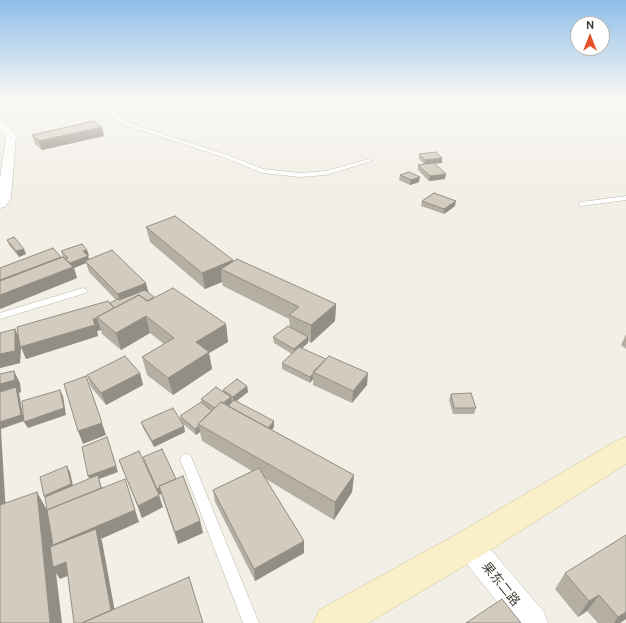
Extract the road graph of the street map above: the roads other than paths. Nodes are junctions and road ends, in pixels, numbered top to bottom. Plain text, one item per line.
1 (4, 128) edge
2 (140, 128) edge
3 (369, 161) dead end
4 (626, 198) edge
5 (0, 204) edge
6 (581, 204) dead end
7 (84, 291) dead end
8 (0, 316) edge
9 (626, 449) edge
10 (186, 459) dead end
11 (469, 545) junction
12 (251, 623) edge
13 (332, 623) edge
14 (533, 623) edge

1 - 5 street
2 - 3 lane
4 - 6 lane
7 - 8 lane
9 - 11 street
10 - 12 lane
11 - 13 street
11 - 14 street, 果东二路

